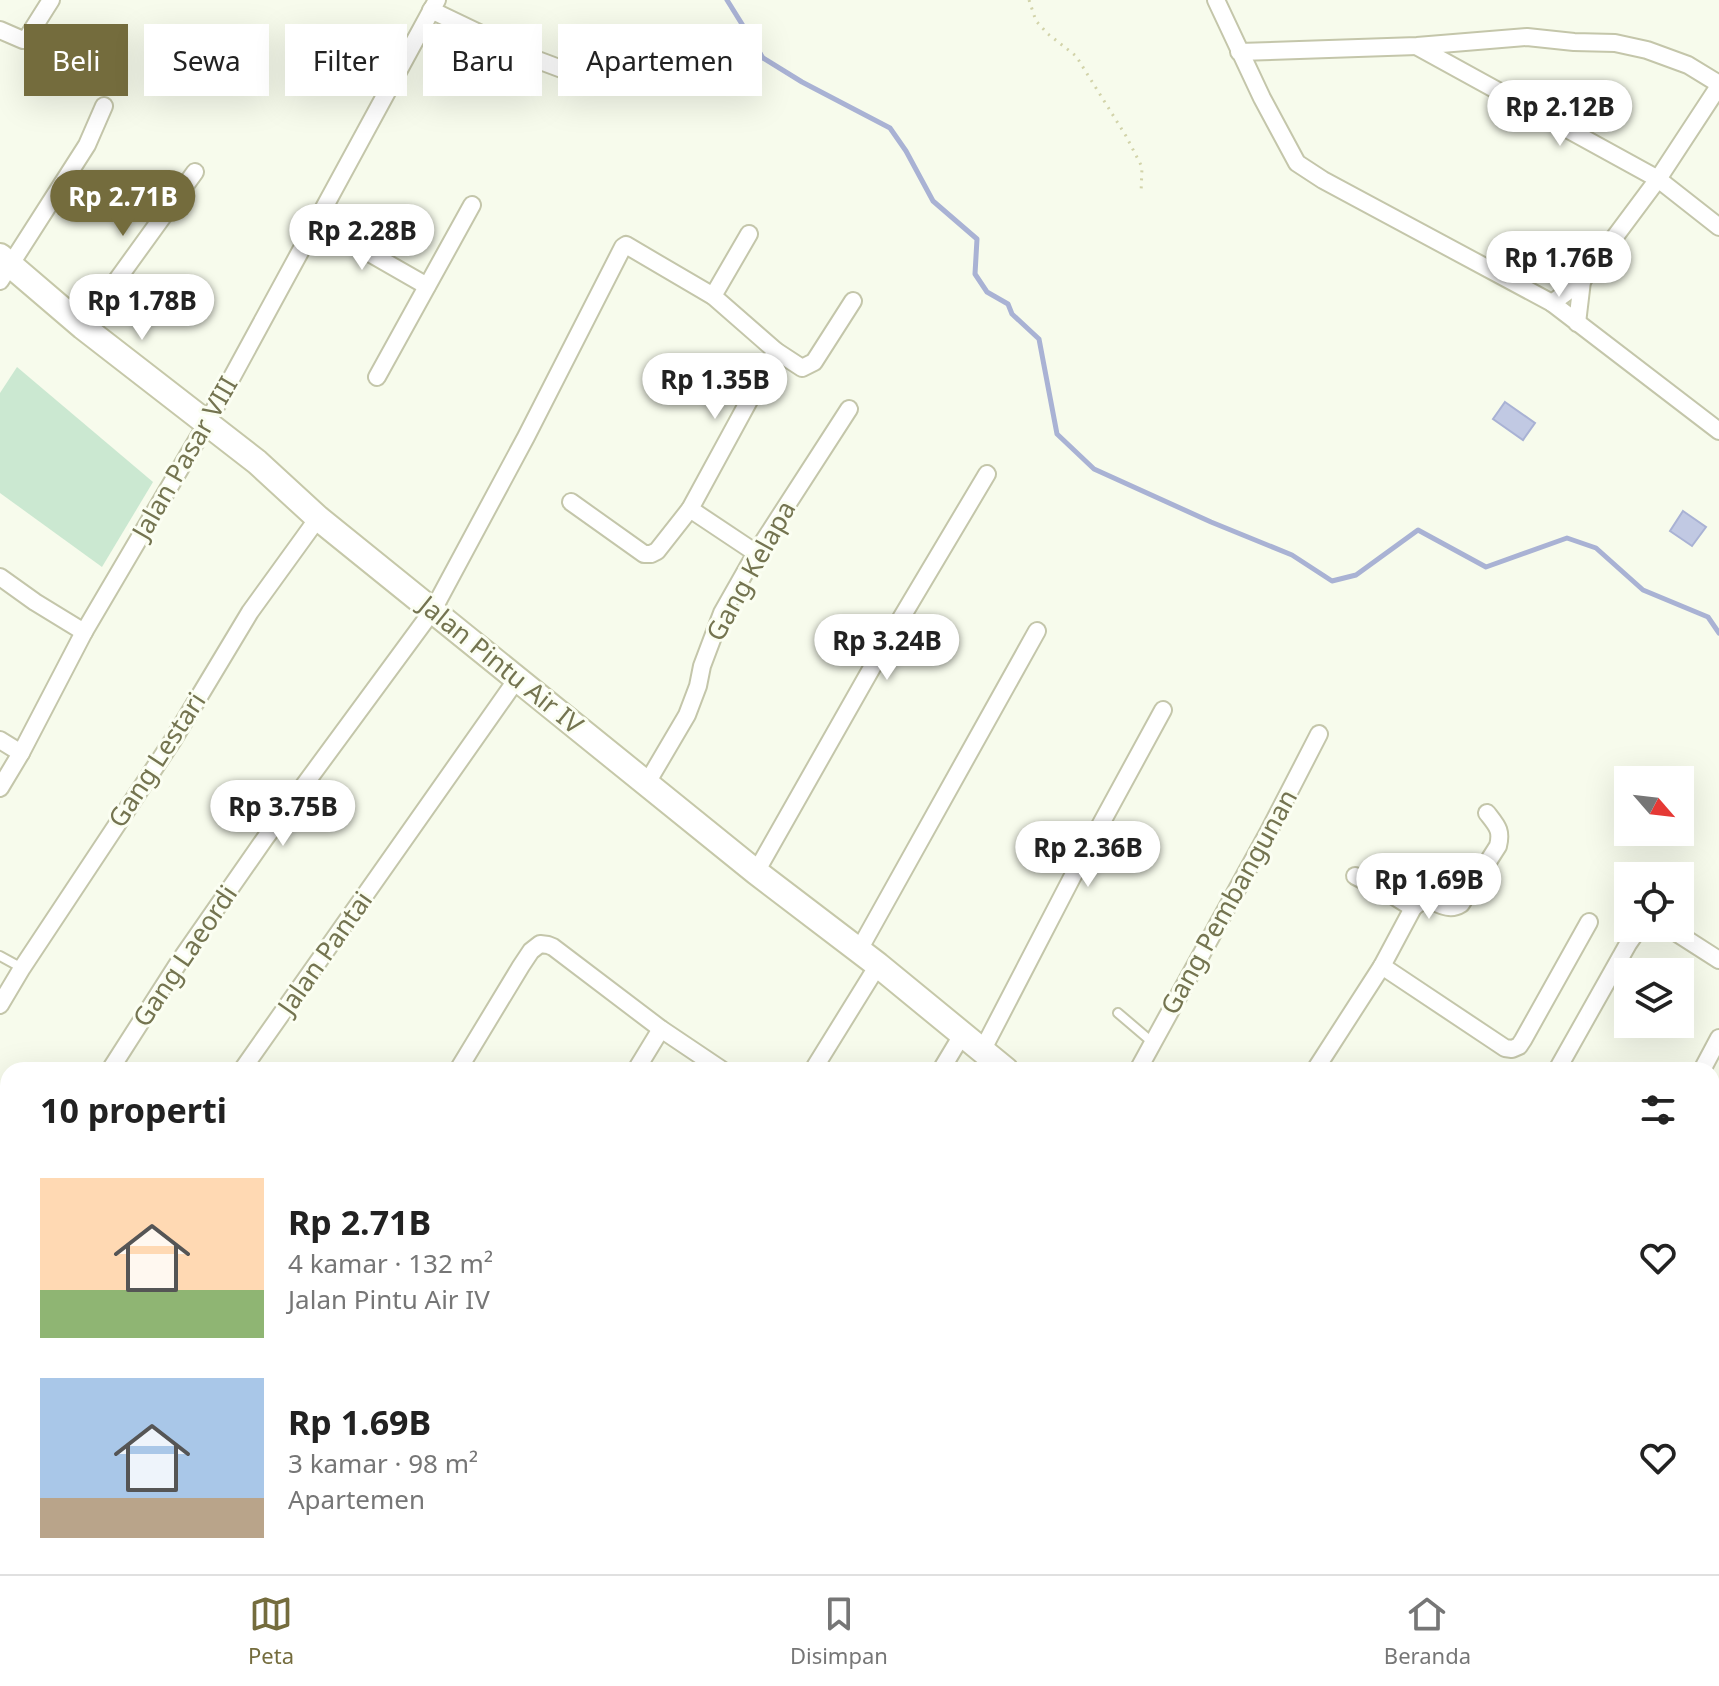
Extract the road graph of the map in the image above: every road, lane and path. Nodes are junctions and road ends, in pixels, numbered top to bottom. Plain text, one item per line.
1 (51, 0) edge
2 (1029, 0) edge
3 (1216, 0) edge
4 (434, 5) edge
5 (0, 30) edge
6 (1417, 46) junction
7 (1239, 52) junction
8 (558, 68) edge
9 (1719, 85) edge
10 (104, 106) dead end
11 (195, 172) dead end
12 (1658, 179) junction
13 (1141, 194) dead end
14 (472, 205) dead end
15 (317, 223) junction
16 (1719, 227) edge
17 (749, 234) dead end
18 (4, 267) edge
19 (1582, 281) junction
20 (427, 286) junction
21 (713, 296) junction
22 (853, 301) dead end
23 (1552, 303) junction
24 (1577, 323) junction
25 (83, 327) junction
26 (776, 351) junction
27 (377, 377) dead end
28 (849, 409) dead end
29 (207, 423) junction
30 (1719, 431) edge
31 (987, 474) dead end
32 (571, 502) dead end
33 (690, 509) junction
34 (318, 518) junction
35 (756, 553) junction
36 (0, 577) edge
37 (433, 610) junction
38 (1037, 631) dead end
39 (84, 632) junction
40 (517, 679) junction
41 (1163, 710) dead end
42 (1319, 734) dead end
43 (0, 740) edge
44 (21, 753) junction
45 (647, 783) junction
46 (0, 788) edge
47 (1487, 813) dead end
48 (756, 872) junction
49 (1355, 876) dead end
50 (1413, 908) junction
51 (1589, 922) dead end
52 (1631, 942) edge
53 (1691, 942) edge
54 (0, 956) edge
55 (869, 958) junction
56 (1719, 960) edge
57 (1382, 966) junction
58 (22, 968) junction
59 (0, 1005) edge
60 (1118, 1013) dead end
61 (661, 1029) junction
62 (962, 1035) junction
63 (1719, 1038) edge
64 (1152, 1042) junction
65 (982, 1051) junction
66 (115, 1062) edge
67 (248, 1062) edge
68 (463, 1062) edge
69 (641, 1062) edge
70 (710, 1062) edge
71 (817, 1062) edge
72 (946, 1062) edge
73 (996, 1062) edge
74 (1142, 1062) edge
75 (1320, 1062) edge
76 (1562, 1062) edge
77 (1706, 1062) edge

1 - 5 street
2 - 13 path
3 - 7 street
4 - 8 street
4 - 15 street, Jalan Pasar VIII
6 - 7 street
6 - 9 street
6 - 12 street
7 - 23 street
9 - 12 street
10 - 18 street
11 - 25 street
12 - 16 street
12 - 19 street
14 - 20 street
15 - 20 street
15 - 29 street, Jalan Pasar VIII
17 - 21 street
18 - 25 main road, Jalan Pintu Air IV
19 - 23 street
19 - 24 street
20 - 27 street
21 - 26 street
21 - 37 street, Gang Laeordi
22 - 26 street
23 - 24 street
24 - 30 street
25 - 29 main road, Jalan Pintu Air IV
26 - 33 street
28 - 35 street, Gang Kelapa
29 - 34 main road, Jalan Pintu Air IV
29 - 39 street, Jalan Pasar VIII
31 - 48 street
32 - 33 street
33 - 35 street
34 - 37 main road, Jalan Pintu Air IV
34 - 58 street, Gang Lestari
35 - 45 street, Gang Kelapa
36 - 39 street
37 - 40 main road, Jalan Pintu Air IV
37 - 66 street, Gang Laeordi
38 - 55 street
39 - 44 street, Jalan Pasar VIII
40 - 45 main road, Jalan Pintu Air IV
40 - 67 street, Jalan Pantai
41 - 65 street
42 - 64 street, Gang Pembangunan
43 - 44 street
44 - 46 street, Jalan Pasar VIII
45 - 48 main road, Jalan Pintu Air IV
47 - 50 street
48 - 55 main road, Jalan Pintu Air IV
49 - 50 street
50 - 57 street
51 - 57 street
52 - 76 street
53 - 56 street
54 - 58 lane
55 - 62 main road, Jalan Pintu Air IV
55 - 71 street
57 - 75 street
58 - 59 street, Gang Lestari
60 - 64 lane
61 - 68 street
61 - 69 street
61 - 70 street
62 - 65 main road, Jalan Pintu Air IV
62 - 72 street
63 - 77 street
64 - 74 street, Gang Pembangunan
65 - 73 main road, Jalan Pintu Air IV

